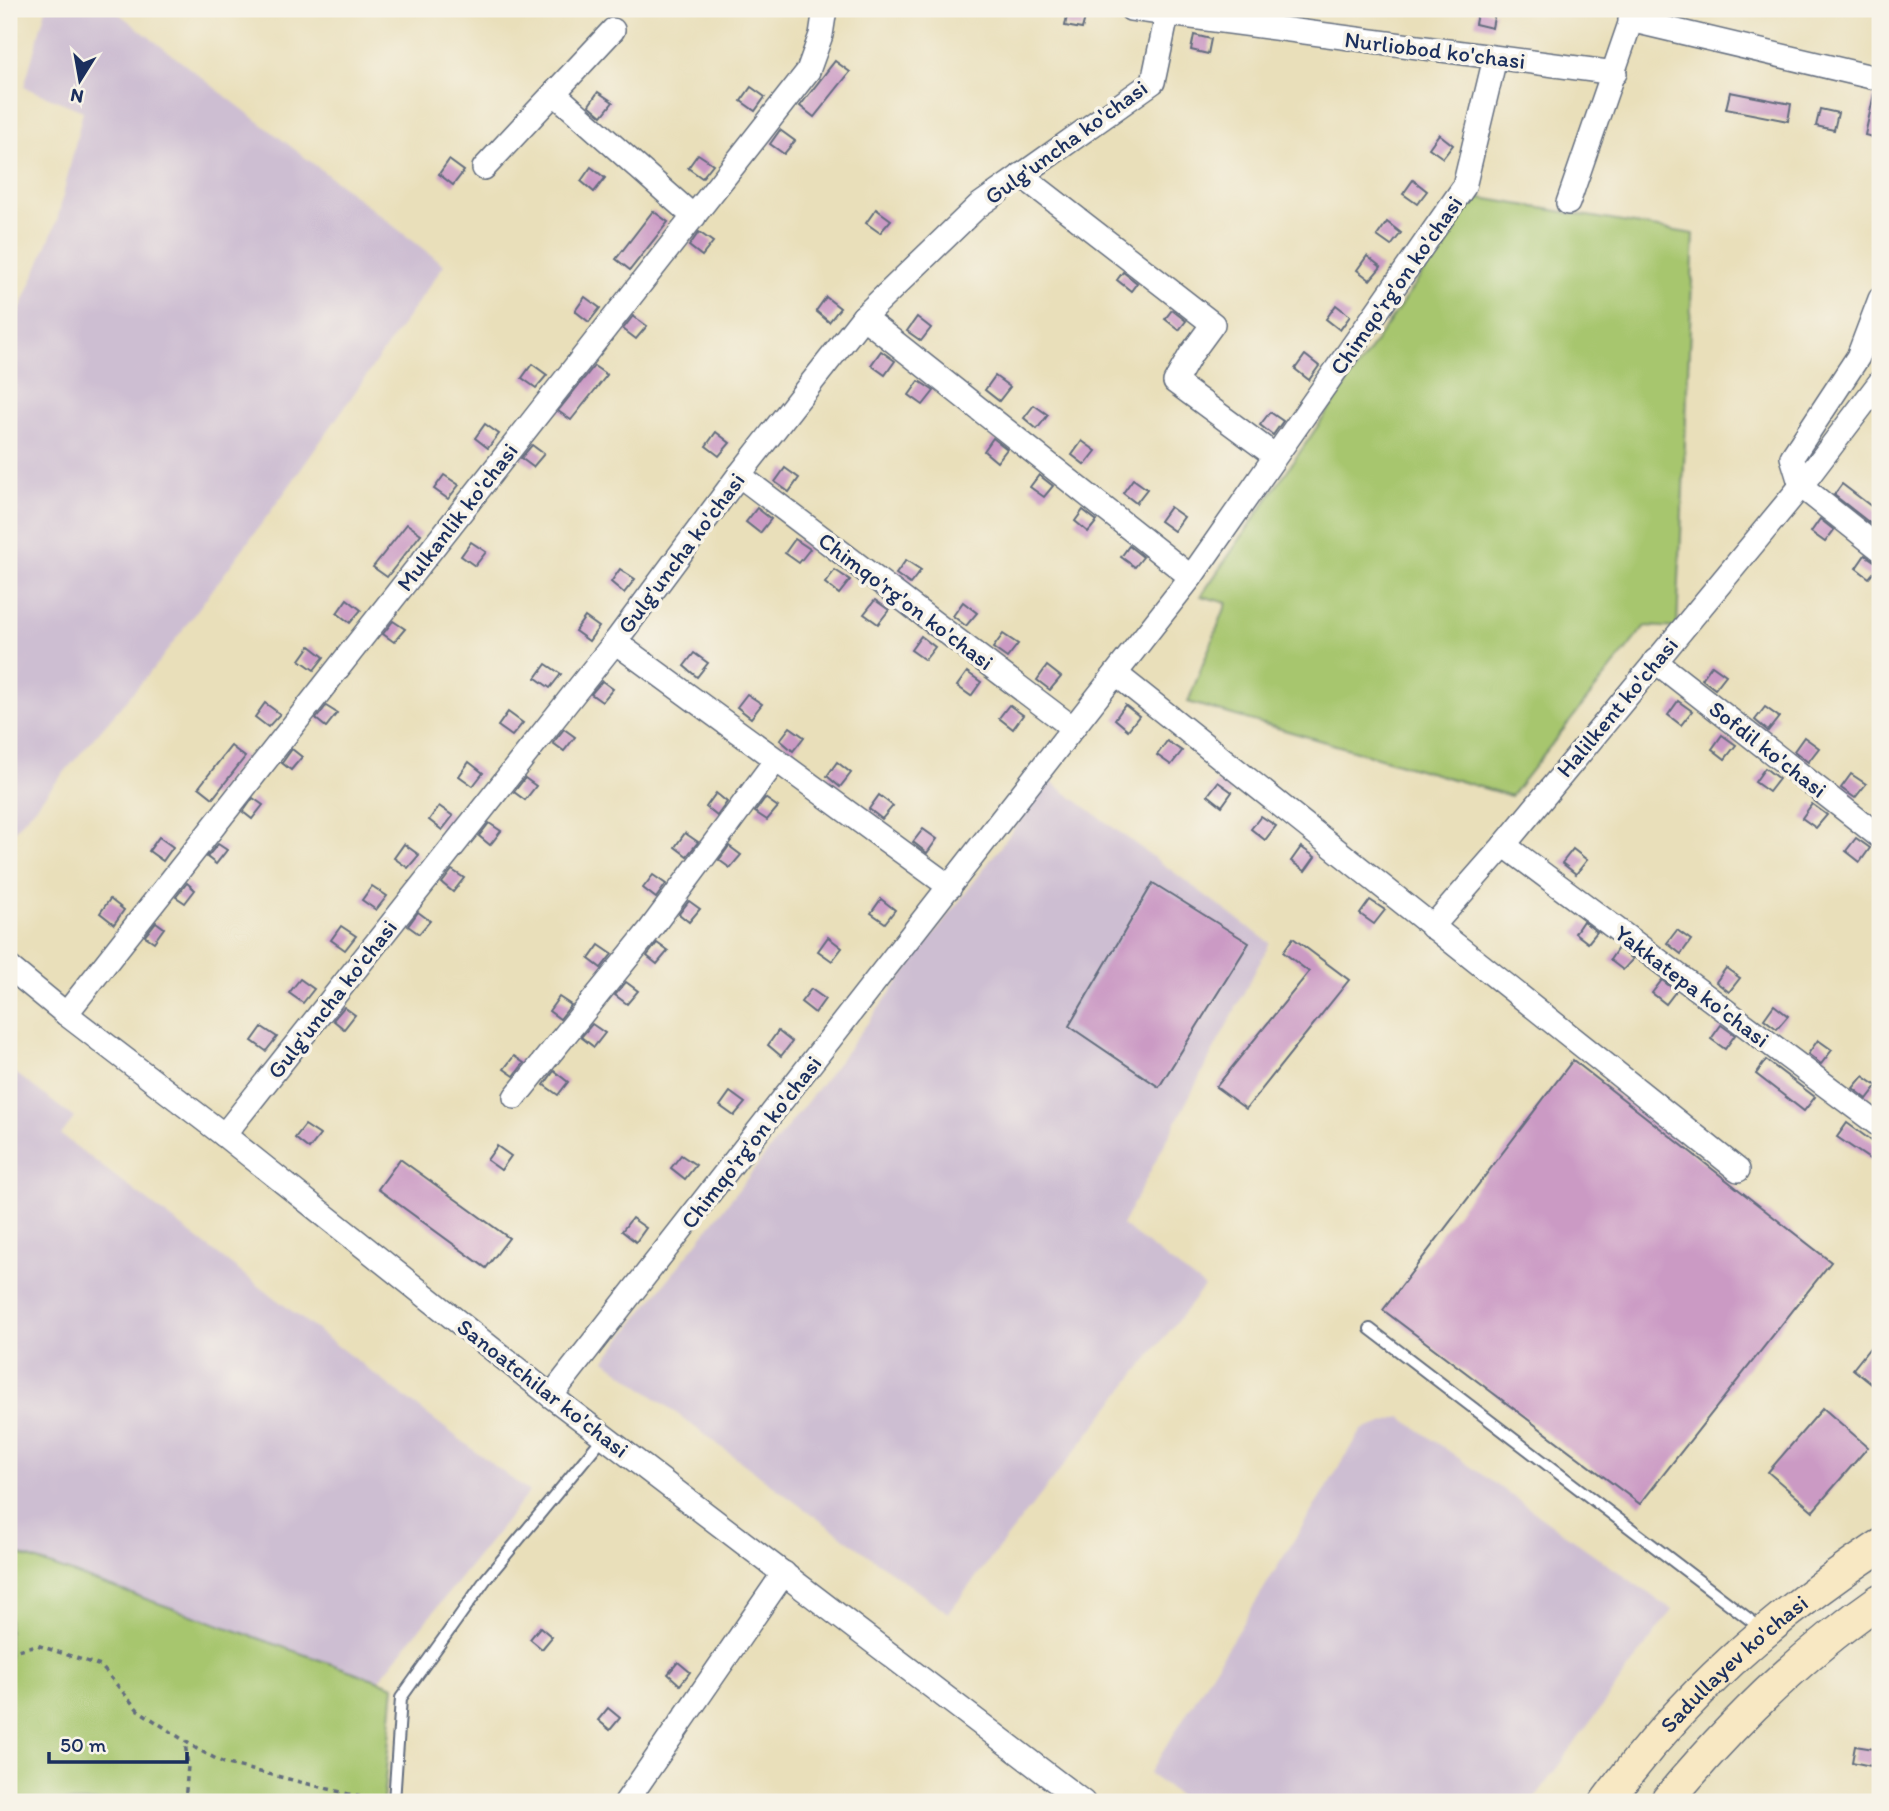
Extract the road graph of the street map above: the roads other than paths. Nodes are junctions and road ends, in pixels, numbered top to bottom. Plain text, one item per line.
1 (825, 9) edge
2 (1131, 9) edge
3 (1633, 14) edge
4 (1167, 15) junction
5 (613, 30) dead end
6 (1495, 58) junction
7 (1615, 73) junction
8 (1880, 79) edge
9 (554, 93) junction
10 (484, 168) dead end
11 (1021, 175) junction
12 (1568, 203) dead end
13 (694, 217) junction
14 (1880, 299) edge
15 (863, 317) junction
16 (1880, 382) edge
17 (1275, 456) junction
18 (739, 475) junction
19 (1801, 486) junction
20 (1880, 549) edge
21 (1191, 577) junction
22 (615, 642) junction
23 (1655, 661) junction
24 (1116, 674) junction
25 (1073, 728) junction
26 (776, 760) junction
27 (1880, 837) edge
28 (1504, 845) junction
29 (950, 887) junction
30 (1432, 927) junction
31 (9, 967) edge
32 (66, 1014) junction
33 (515, 1097) dead end
34 (1880, 1126) edge
35 (224, 1135) junction
36 (1738, 1170) dead end
37 (1370, 1329) dead end
38 (551, 1396) junction
39 (605, 1435) junction
40 (1880, 1546) edge
41 (784, 1573) junction
42 (1880, 1600) edge
43 (1765, 1631) junction
44 (394, 1802) edge
45 (626, 1802) edge
46 (1083, 1802) edge
47 (1606, 1802) edge
48 (1666, 1802) edge

1 - 13 street, Mulkanlik ko'chasi
2 - 4 street, Nurliobod ko'chasi
3 - 7 street
3 - 8 street
4 - 6 street, Nurliobod ko'chasi
4 - 11 street, Gulg'uncha ko'chasi
5 - 9 street
6 - 7 street, Nurliobod ko'chasi
6 - 17 street, Chimqo'rg'on ko'chasi
7 - 12 street
9 - 10 street
9 - 13 street
11 - 15 street, Gulg'uncha ko'chasi
11 - 17 street
13 - 32 street, Mulkanlik ko'chasi
14 - 19 street
15 - 18 street, Gulg'uncha ko'chasi
15 - 21 street
16 - 19 street, Halilkent ko'chasi
17 - 21 street, Chimqo'rg'on ko'chasi
18 - 22 street, Gulg'uncha ko'chasi
18 - 25 street, Chimqo'rg'on ko'chasi
19 - 20 street
19 - 23 street, Halilkent ko'chasi
21 - 24 street, Chimqo'rg'on ko'chasi
22 - 26 street
22 - 35 street, Gulg'uncha ko'chasi
23 - 27 street, Sofdil ko'chasi
23 - 28 street, Halilkent ko'chasi
24 - 25 street, Chimqo'rg'on ko'chasi
24 - 30 street
25 - 29 street, Chimqo'rg'on ko'chasi
26 - 29 street
26 - 33 street
28 - 30 street, Halilkent ko'chasi
28 - 34 street, Yakkatepa ko'chasi
29 - 38 street, Chimqo'rg'on ko'chasi
30 - 36 street
31 - 32 street, Sanoatchilar ko'chasi
32 - 35 street, Sanoatchilar ko'chasi
35 - 38 street, Sanoatchilar ko'chasi
37 - 43 lane
38 - 39 street, Sanoatchilar ko'chasi
39 - 41 street, Sanoatchilar ko'chasi
39 - 44 lane
40 - 43 main road, Sadullayev ko'chasi
41 - 45 street
41 - 46 street, Sanoatchilar ko'chasi
42 - 48 main road, Sadullayev ko'chasi
43 - 47 main road, Sadullayev ko'chasi

